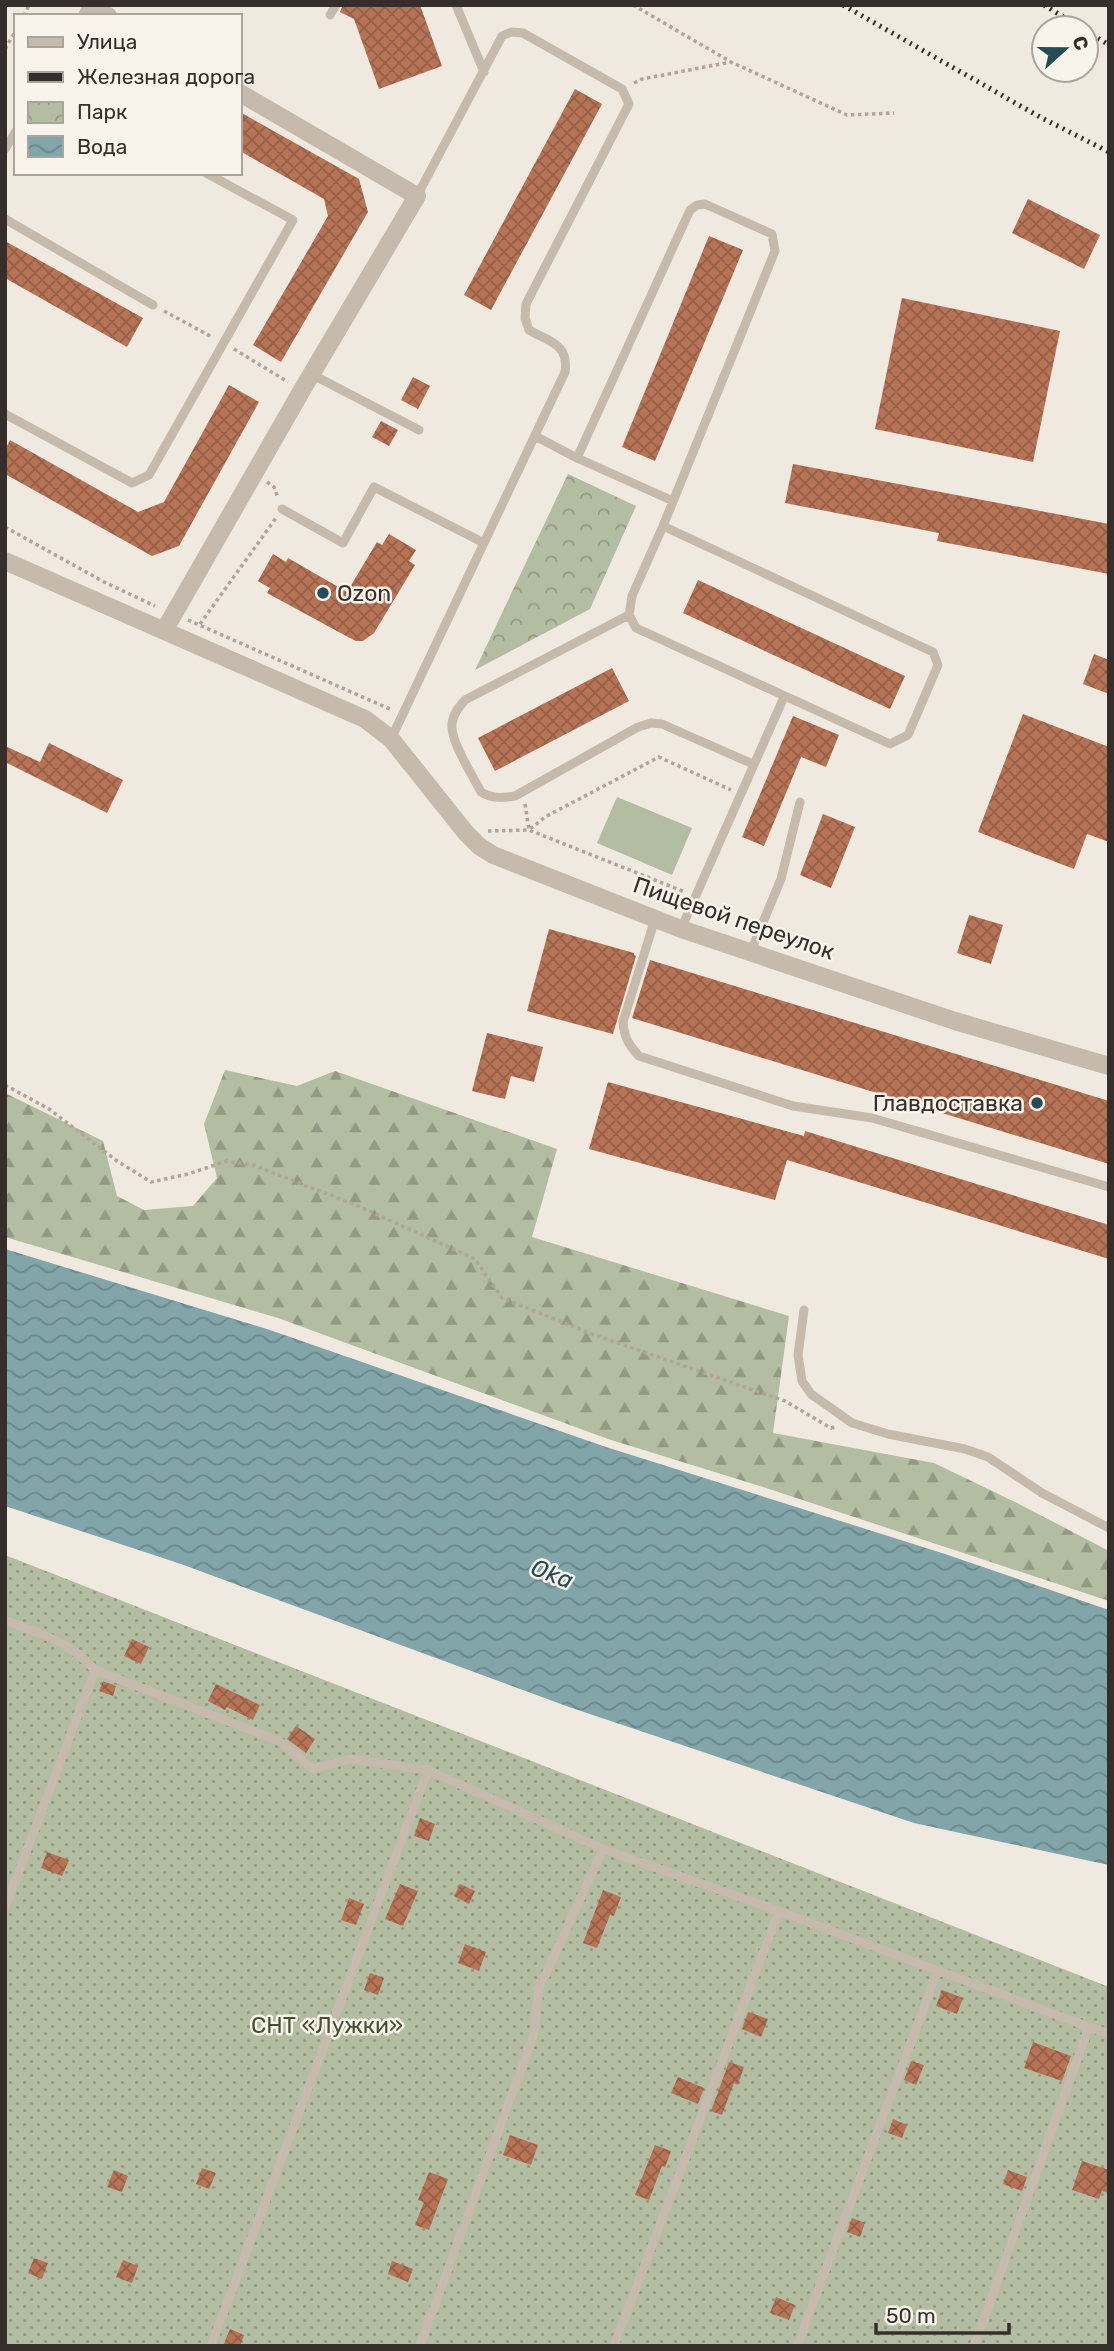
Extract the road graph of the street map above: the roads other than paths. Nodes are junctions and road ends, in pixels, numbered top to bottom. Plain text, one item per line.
1 (89, 5) edge
2 (336, 5) edge
3 (456, 5) edge
4 (105, 14) edge
5 (330, 15) dead end
6 (484, 72) junction
7 (242, 94) edge
8 (210, 175) edge
9 (417, 196) junction
10 (5, 219) edge
11 (153, 304) dead end
12 (311, 374) junction
13 (5, 414) edge
14 (419, 430) dead end
15 (536, 436) junction
16 (577, 458) junction
17 (673, 500) junction
18 (282, 509) road end
19 (663, 526) junction
20 (484, 543) junction
21 (5, 561) edge
22 (629, 615) junction
23 (164, 631) junction
24 (784, 697) junction
25 (391, 739) junction
26 (753, 764) junction
27 (800, 802) dead end
28 (655, 919) junction
29 (681, 929) junction
30 (751, 951) junction
31 (1109, 1066) edge
32 (1109, 1187) edge
33 (804, 1310) dead end
34 (1109, 1528) edge
35 (5, 1620) edge
36 (95, 1670) junction
37 (428, 1770) junction
38 (603, 1849) junction
39 (5, 1908) edge
40 (779, 1911) junction
41 (938, 1970) junction
42 (1089, 2027) junction
43 (1109, 2034) edge
44 (211, 2346) edge
45 (420, 2346) edge
46 (614, 2346) edge
47 (797, 2346) edge
48 (974, 2346) edge

1 - 4 street
2 - 5 lane
3 - 6 lane
6 - 9 lane
6 - 15 lane
7 - 9 street
8 - 13 lane
9 - 12 street
10 - 11 lane
12 - 14 lane
12 - 23 street
15 - 16 lane
15 - 20 lane
16 - 17 lane
16 - 17 lane
17 - 19 lane
18 - 20 lane
19 - 22 lane
19 - 24 lane
20 - 25 lane
21 - 23 street, Пищевой переулок
22 - 24 lane
22 - 26 lane
23 - 25 street, Пищевой переулок
24 - 26 lane
25 - 28 street, Пищевой переулок
26 - 29 lane
27 - 30 lane
28 - 29 street, Пищевой переулок
28 - 32 lane
29 - 30 street, Пищевой переулок
30 - 31 street, Пищевой переулок
33 - 34 lane
35 - 36 lane
36 - 37 lane
36 - 39 lane
37 - 38 lane
37 - 44 lane
38 - 40 lane
38 - 45 lane
40 - 41 lane
40 - 46 lane
41 - 42 lane
41 - 47 lane
42 - 43 lane
42 - 48 lane

